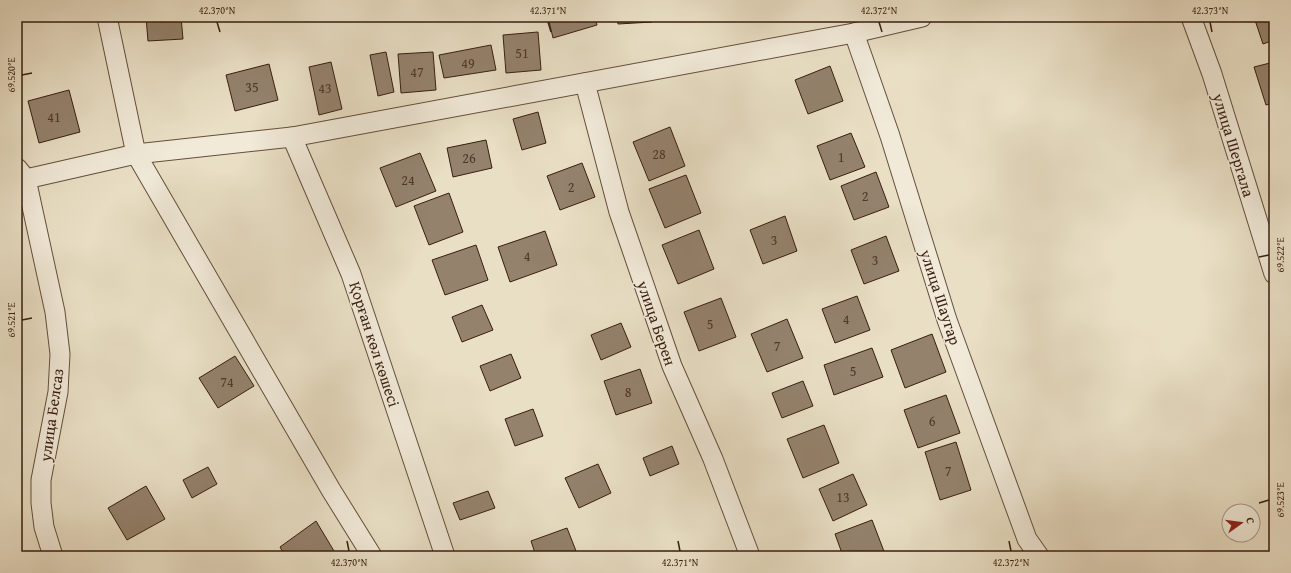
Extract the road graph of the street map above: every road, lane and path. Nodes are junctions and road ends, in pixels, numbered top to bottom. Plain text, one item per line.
1 (106, 17) edge
2 (922, 17) edge
3 (1192, 17) edge
4 (854, 33) junction
5 (585, 83) junction
6 (292, 137) junction
7 (136, 154) junction
8 (22, 173) edge
9 (1274, 274) edge
10 (54, 556) edge
11 (372, 556) edge
12 (445, 556) edge
13 (750, 556) edge
14 (1039, 556) edge

1 - 7 street
2 - 4 street
3 - 9 street, улица Шергала
4 - 5 street
4 - 14 street, улица Шаугар
5 - 6 street
5 - 13 street, улица Берен
6 - 7 street
6 - 12 street, Қорған көл көшесі
7 - 8 street
7 - 11 street
8 - 10 street, улица Белсаз

